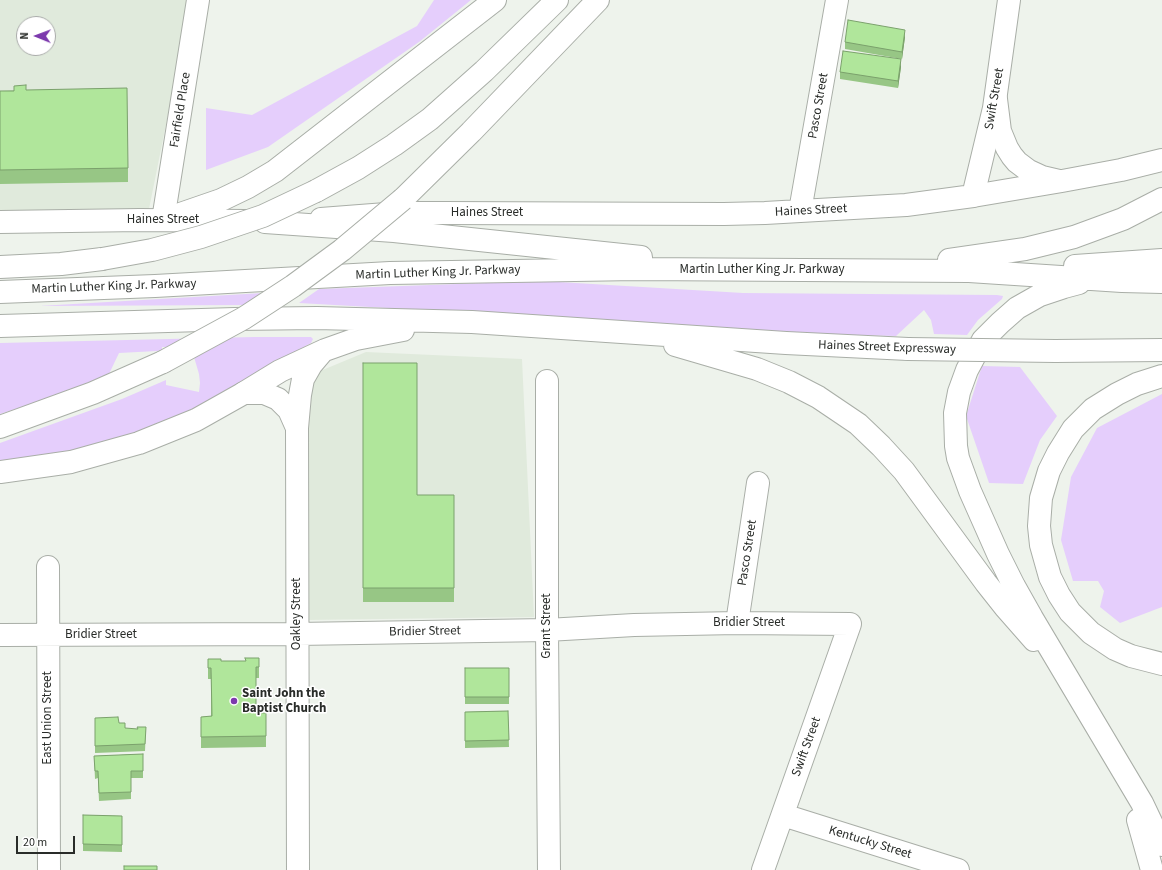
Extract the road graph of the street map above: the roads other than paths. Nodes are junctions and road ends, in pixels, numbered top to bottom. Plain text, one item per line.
1 (198, 0) edge
2 (495, 0) edge
3 (557, 0) edge
4 (598, 0) edge
5 (837, 0) edge
6 (1009, 0) edge
7 (996, 100) junction
8 (1162, 160) edge
9 (1062, 181) junction
10 (973, 196) junction
11 (1162, 199) edge
12 (800, 211) junction
13 (164, 220) junction
14 (0, 222) edge
15 (265, 222) junction
16 (1162, 260) edge
17 (0, 267) edge
18 (770, 270) junction
19 (876, 270) junction
20 (969, 271) junction
21 (1122, 281) junction
22 (1162, 282) edge
23 (0, 292) edge
24 (472, 322) junction
25 (0, 326) edge
26 (612, 331) junction
27 (325, 350) junction
28 (1162, 350) edge
29 (1162, 376) edge
30 (547, 381) dead end
31 (244, 393) junction
32 (0, 427) edge
33 (297, 428) junction
34 (0, 472) edge
35 (758, 484) dead end
36 (48, 567) dead end
37 (737, 623) junction
38 (850, 624) joint
39 (547, 630) junction
40 (297, 634) junction
41 (0, 635) edge
42 (47, 635) junction
43 (1162, 664) edge
44 (1070, 680) junction
45 (1106, 741) junction
46 (783, 815) junction
47 (1162, 845) edge
48 (49, 870) edge
49 (298, 870) edge
50 (549, 870) edge
51 (763, 870) edge
52 (958, 870) edge
53 (1152, 870) edge

1 - 13 main road, Fairfield Place
2 - 13 main road
3 - 17 main road, bridge
4 - 32 main road, bridge
5 - 12 main road, Pasco Street
6 - 7 main road, Swift Street
7 - 9 main road
7 - 10 main road, Swift Street
8 - 9 main road, Haines Street
9 - 10 main road, Haines Street
10 - 12 main road, Haines Street
11 - 19 main road
12 - 15 main road, Haines Street
13 - 14 main road, Haines Street
13 - 15 main road, Haines Street
15 - 18 main road
16 - 20 main road
18 - 19 main road, Martin Luther King Jr. Parkway
18 - 23 main road, Martin Luther King Jr. Parkway
19 - 20 main road
20 - 21 main road
21 - 22 main road
21 - 44 main road
24 - 25 main road
24 - 26 main road
24 - 27 main road
26 - 28 main road, Haines Street Expressway, bridge
26 - 44 main road
27 - 31 main road
27 - 33 main road
29 - 43 main road
30 - 39 main road, Grant Street
31 - 33 main road, Oakley Street
31 - 34 main road
33 - 40 main road, Oakley Street
35 - 37 main road, Pasco Street
36 - 42 main road, East Union Street
37 - 38 main road, Bridier Street
37 - 39 main road, Bridier Street
38 - 46 main road, Swift Street
39 - 40 main road, Bridier Street
39 - 50 main road, Grant Street
40 - 42 main road, Bridier Street
40 - 49 main road, Oakley Street
41 - 42 main road, Bridier Street
42 - 48 main road, East Union Street
44 - 45 main road
45 - 47 main road
45 - 53 main road
46 - 51 main road, Swift Street
46 - 52 main road, Kentucky Street

